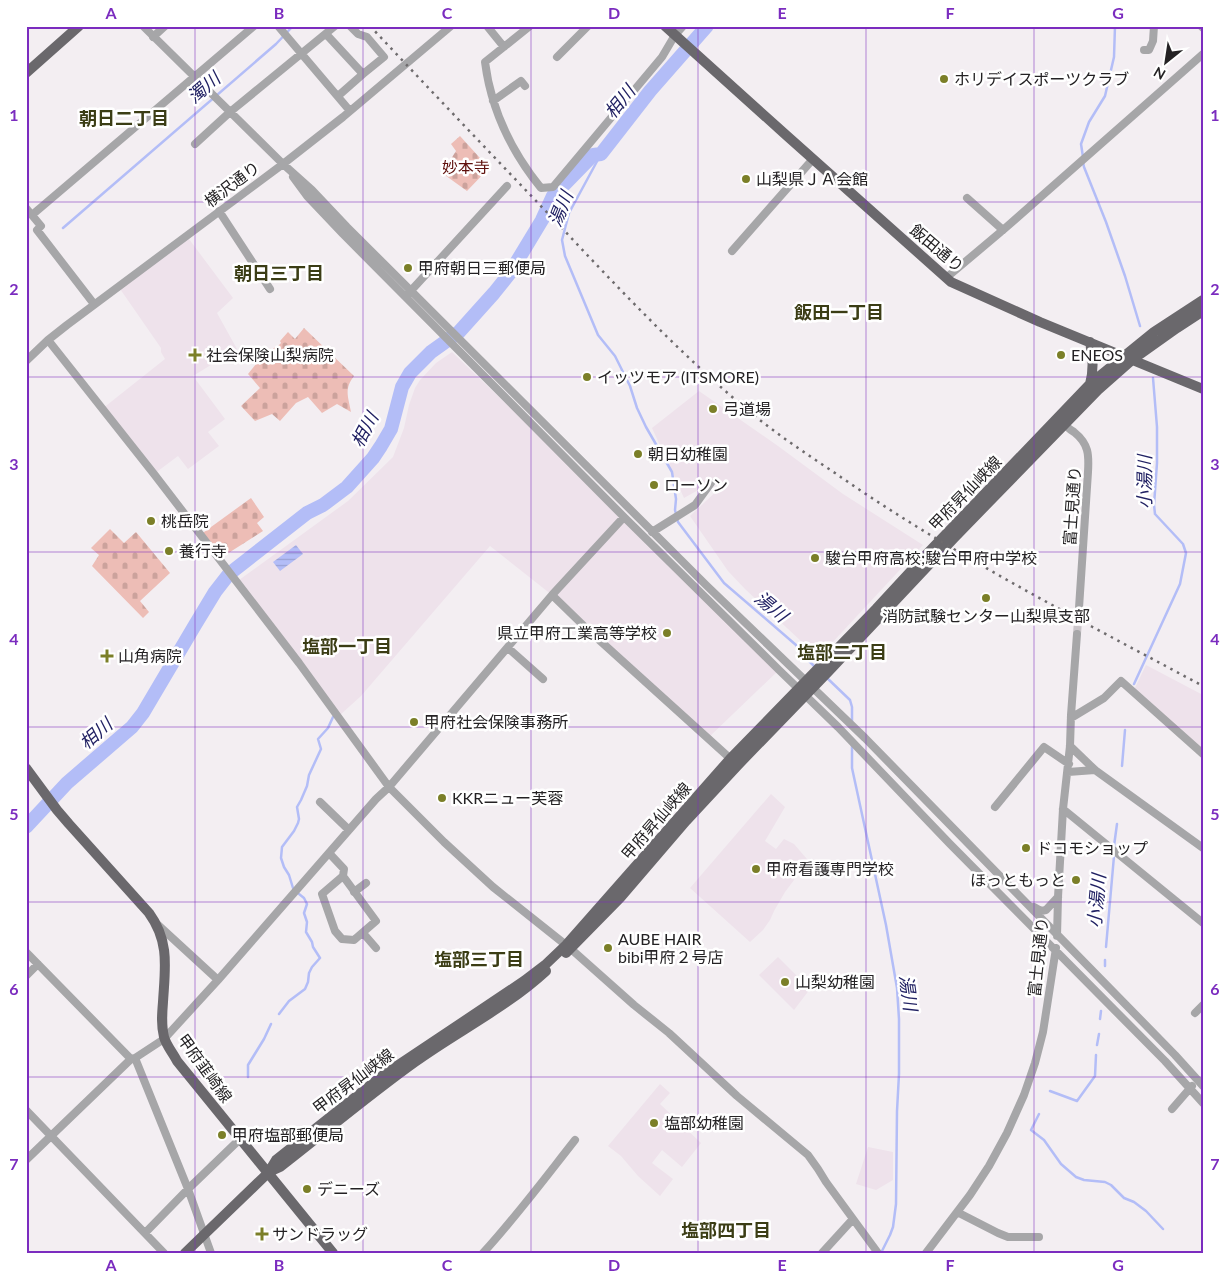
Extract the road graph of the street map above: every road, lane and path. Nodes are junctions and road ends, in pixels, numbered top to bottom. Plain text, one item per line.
1 (79, 26) edge
2 (143, 26) edge
3 (165, 26) edge
4 (254, 26) edge
5 (278, 26) edge
6 (335, 26) edge
7 (350, 26) edge
8 (452, 26) edge
9 (487, 26) edge
10 (530, 26) edge
11 (588, 26) edge
12 (665, 26) edge
13 (684, 26) edge
14 (1154, 26) edge
15 (326, 34) junction
16 (676, 36) junction
17 (153, 37) junction
18 (504, 47) junction
19 (1144, 50) dead end
20 (301, 54) junction
21 (1203, 54) edge
22 (557, 57) dead end
23 (26, 73) edge
24 (363, 74) junction
25 (194, 77) junction
26 (525, 86) dead end
27 (338, 96) junction
28 (494, 101) junction
29 (350, 111) junction
30 (230, 112) junction
31 (195, 144) dead end
32 (813, 159) junction
33 (283, 164) junction
34 (507, 186) dead end
35 (967, 198) dead end
36 (26, 208) edge
37 (219, 211) junction
38 (32, 215) junction
39 (1003, 230) junction
40 (732, 251) dead end
41 (946, 278) junction
42 (270, 289) dead end
43 (408, 294) junction
44 (1203, 300) edge
45 (94, 304) junction
46 (1203, 312) edge
47 (48, 340) junction
48 (1090, 342) junction
49 (460, 346) junction
50 (1128, 358) junction
51 (26, 361) edge
52 (1090, 384) junction
53 (1203, 389) edge
54 (1062, 420) junction
55 (711, 483) dead end
56 (624, 517) junction
57 (652, 532) junction
58 (552, 595) junction
59 (1079, 608) tunnel mouth
60 (1077, 634) tunnel mouth
61 (508, 648) junction
62 (821, 672) junction
63 (543, 679) dead end
64 (801, 685) junction
65 (809, 692) junction
66 (1071, 718) junction
67 (1070, 746) junction
68 (1203, 754) edge
69 (734, 762) junction
70 (26, 768) edge
71 (1068, 768) junction
72 (1095, 770) junction
73 (389, 787) junction
74 (320, 802) dead end
75 (995, 807) dead end
76 (1064, 809) junction
77 (349, 830) junction
78 (1203, 848) edge
79 (329, 853) junction
80 (342, 876) junction
81 (366, 883) dead end
82 (354, 892) junction
83 (1058, 897) junction
84 (1028, 904) junction
85 (1203, 923) edge
86 (157, 924) junction
87 (363, 933) junction
88 (1057, 934) junction
89 (569, 947) junction
90 (376, 948) dead end
91 (1056, 950) junction
92 (26, 952) edge
93 (38, 964) junction
94 (26, 976) edge
95 (218, 980) junction
96 (1203, 1005) edge
97 (1195, 1013) dead end
98 (164, 1039) junction
99 (133, 1059) junction
100 (1200, 1083) edge
101 (1190, 1088) junction
102 (1203, 1103) edge
103 (1172, 1109) dead end
104 (26, 1110) edge
105 (51, 1136) junction
106 (240, 1139) junction
107 (575, 1140) dead end
108 (26, 1160) edge
109 (268, 1172) junction
110 (188, 1189) junction
111 (958, 1212) junction
112 (853, 1219) junction
113 (145, 1233) junction
114 (204, 1235) junction
115 (1039, 1237) dead end
116 (878, 1252) edge
117 (164, 1253) edge
118 (185, 1253) edge
119 (211, 1253) edge
120 (333, 1253) edge
121 (483, 1253) edge
122 (822, 1253) edge
123 (926, 1253) edge

1 - 23 main road
2 - 17 street
3 - 17 street
4 - 25 street
5 - 20 street
6 - 15 street
7 - 24 street
8 - 29 street, 横沢通り
9 - 18 street
10 - 18 street
11 - 22 street
12 - 16 main road
13 - 16 street
14 - 19 street
15 - 20 street
15 - 24 street
16 - 28 street
16 - 32 main road, 飯田通り
17 - 25 street
18 - 28 street
20 - 27 street
20 - 30 street
21 - 39 street
24 - 27 street
25 - 30 street
25 - 38 street
26 - 28 street
27 - 29 street
29 - 33 street, 横沢通り
30 - 31 street
30 - 33 street
32 - 40 street
32 - 41 main road, 飯田通り
33 - 37 street, 横沢通り
33 - 43 street
34 - 43 street
35 - 39 street
36 - 38 street
37 - 42 street
37 - 45 street, 横沢通り
38 - 45 street
39 - 41 street
41 - 48 main road, 飯田通り
43 - 49 street
44 - 50 main road, 甲府昇仙峡線
45 - 47 street, 横沢通り
46 - 50 main road, 甲府昇仙峡線
47 - 51 street, 横沢通り
47 - 73 street
48 - 50 main road, 飯田通り
48 - 52 main road
49 - 56 street
49 - 57 street
50 - 52 main road, 甲府昇仙峡線
50 - 53 main road, 飯田通り
50 - 54 main road, 甲府昇仙峡線
52 - 54 main road, 甲府昇仙峡線
54 - 59 street, 富士見通り
54 - 62 main road, 甲府昇仙峡線
55 - 57 street
56 - 58 street
56 - 64 street
57 - 64 street
58 - 61 street
58 - 69 street
60 - 66 street, 富士見通り
61 - 63 street
61 - 73 street
62 - 64 main road, 甲府昇仙峡線
62 - 65 main road, 甲府昇仙峡線
64 - 65 street
64 - 69 main road, 甲府昇仙峡線
65 - 69 main road, 甲府昇仙峡線
65 - 84 street
65 - 91 street
66 - 67 street, 富士見通り
66 - 68 street
67 - 71 street, 富士見通り
67 - 72 street
69 - 89 main road, 甲府昇仙峡線
70 - 86 main road, 甲府韮崎線
71 - 72 street
71 - 75 street
71 - 76 street, 富士見通り
72 - 78 street
73 - 77 street
73 - 89 street
74 - 77 street
76 - 83 street, 富士見通り
76 - 85 street
77 - 79 street
79 - 80 street
79 - 95 street
80 - 82 street
80 - 87 street
81 - 82 street
82 - 87 street
83 - 84 street
83 - 88 street, 富士見通り
84 - 88 street
86 - 95 street
86 - 98 main road, 甲府韮崎線
87 - 90 street
88 - 91 street, 富士見通り
88 - 100 street
89 - 109 main road, 甲府昇仙峡線
89 - 112 street
91 - 101 street
91 - 111 street, 富士見通り
92 - 93 street
93 - 94 street
93 - 99 street
95 - 98 street
96 - 97 street
98 - 99 street
98 - 106 main road, 甲府韮崎線
99 - 105 street
99 - 110 street
100 - 101 street
101 - 102 street
101 - 103 street
104 - 105 street
105 - 108 street
105 - 113 street
106 - 109 main road, 甲府韮崎線
106 - 110 street
107 - 121 street
109 - 114 main road, 甲府昇仙峡線
109 - 120 main road, 甲府韮崎線
110 - 113 street
110 - 114 street
111 - 115 street
111 - 123 street, 富士見通り
112 - 116 street
112 - 122 street
113 - 117 street
114 - 118 main road, 甲府昇仙峡線
114 - 119 street

